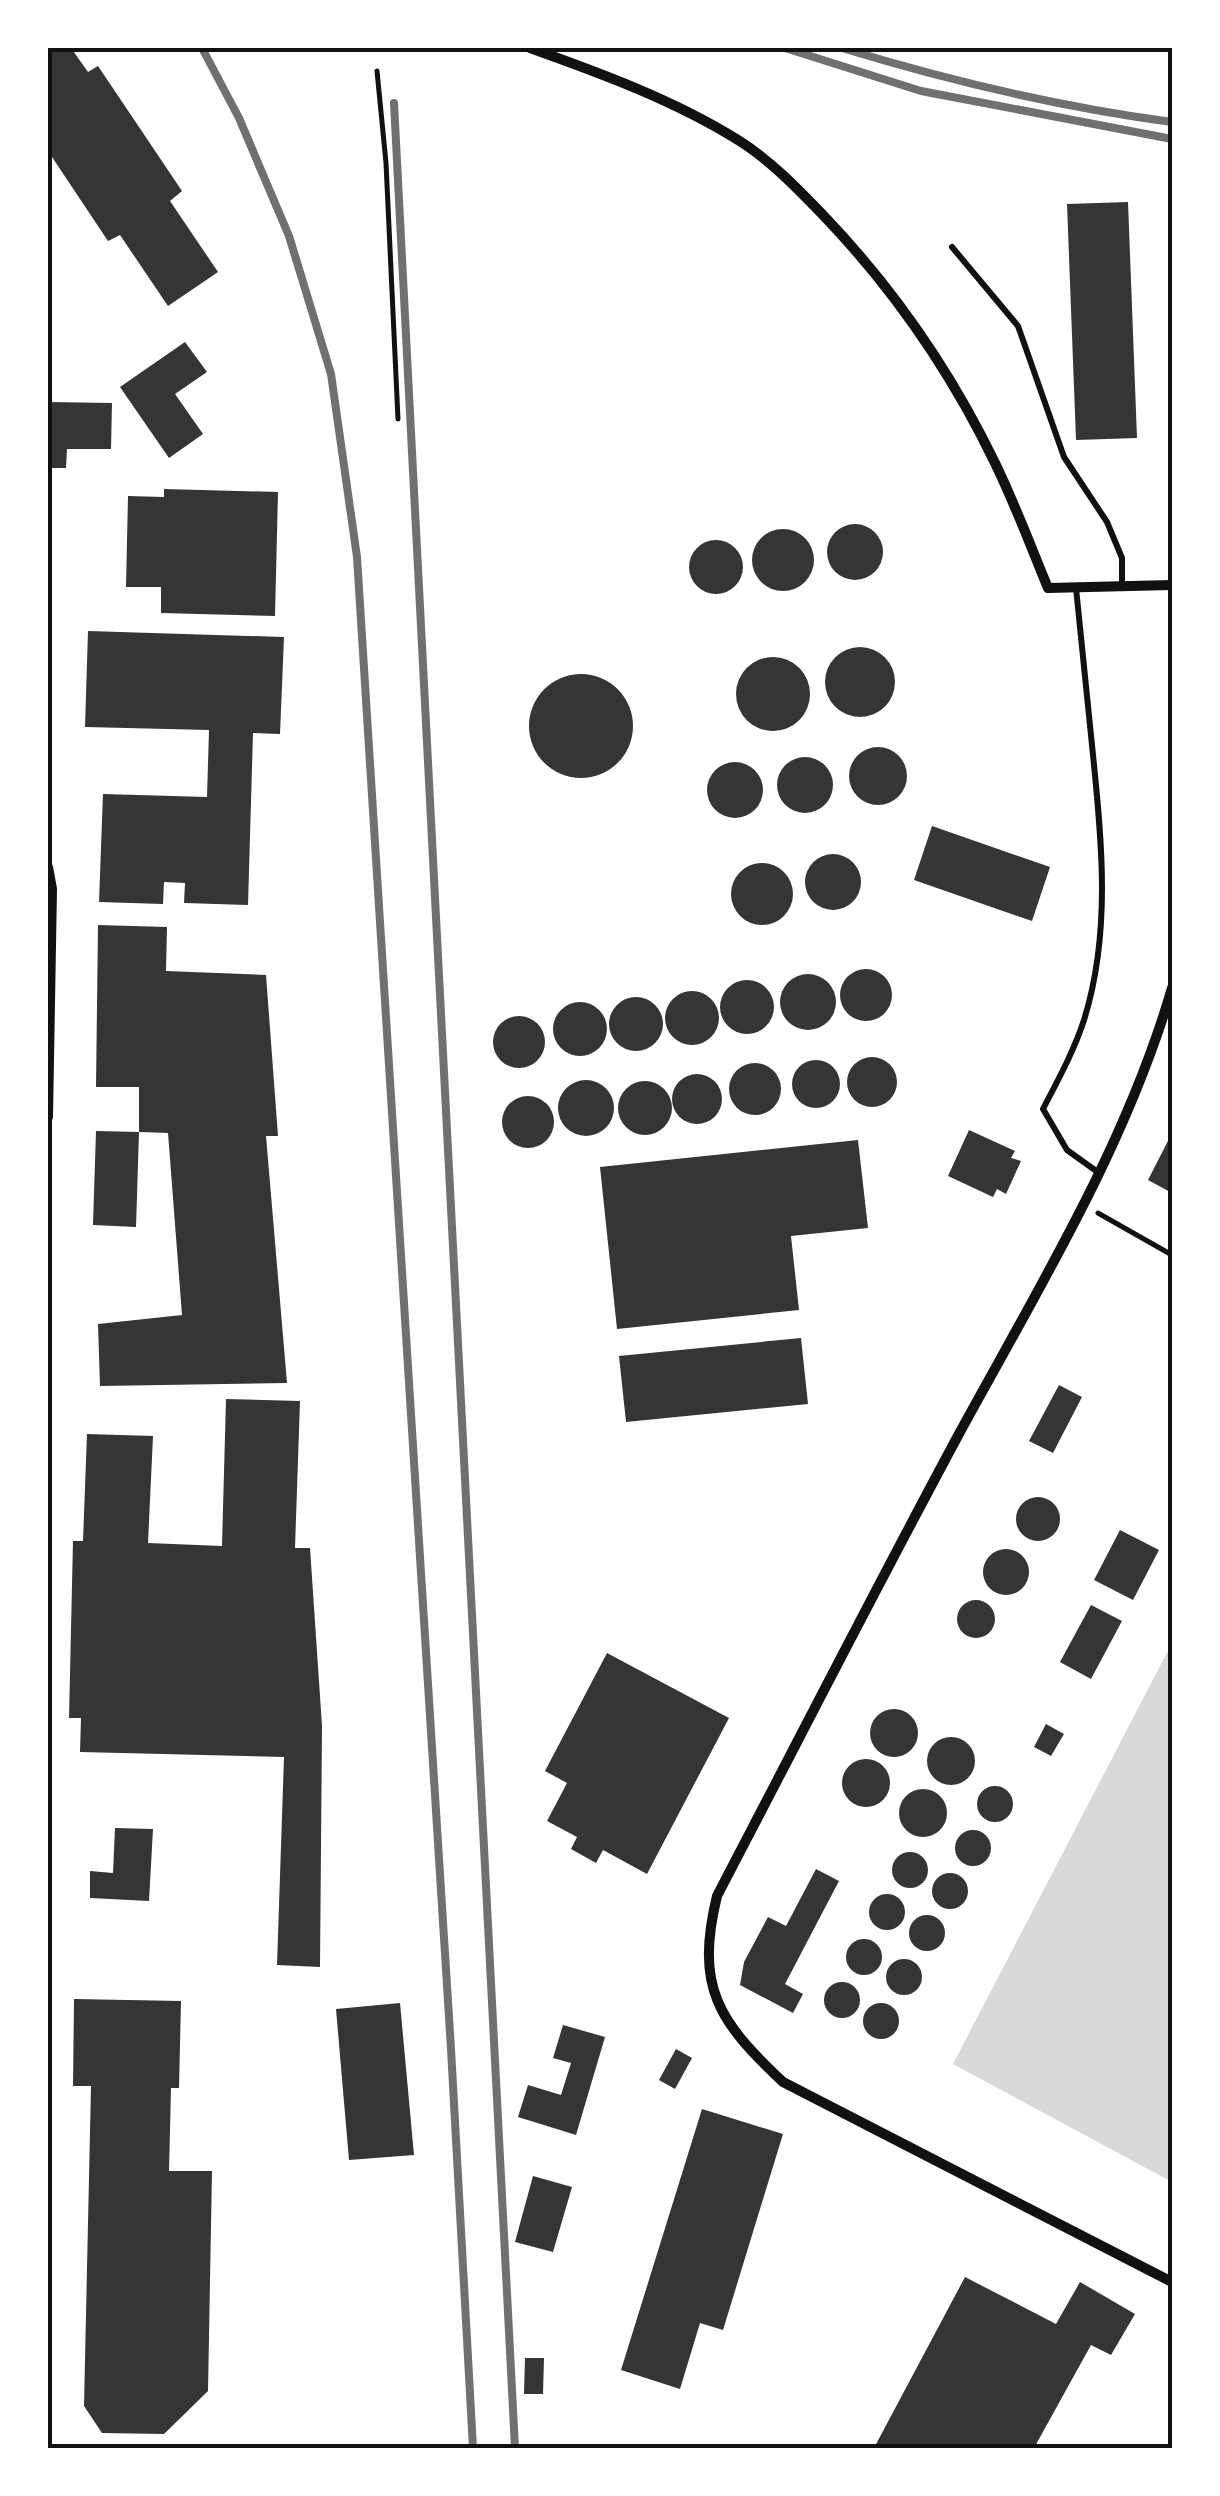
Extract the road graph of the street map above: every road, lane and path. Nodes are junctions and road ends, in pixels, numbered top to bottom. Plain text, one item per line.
1 (530, 48) edge
2 (377, 72) dead end
3 (952, 247) dead end
4 (398, 418) dead end
5 (1122, 586) junction
6 (1172, 586) edge
7 (1076, 588) junction
8 (48, 867) edge
9 (1172, 988) edge
10 (48, 1118) edge
11 (1098, 1173) junction
12 (1082, 1204) junction
13 (1172, 1255) edge
14 (1172, 2282) edge

1 - 7 street
2 - 4 path
3 - 5 lane
5 - 6 street
5 - 7 street
7 - 11 lane
8 - 10 street
9 - 11 street
11 - 12 street
12 - 13 path
12 - 14 street

